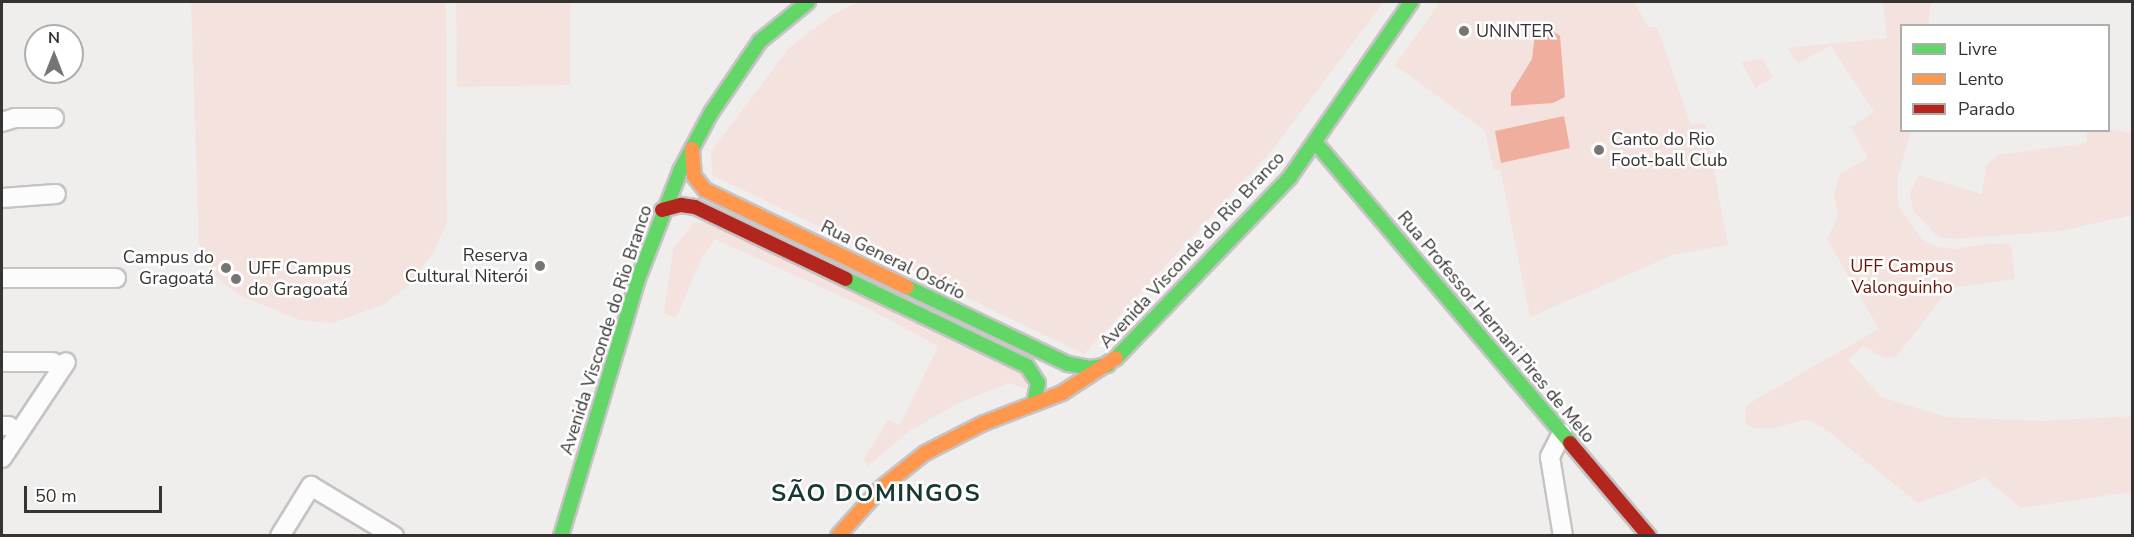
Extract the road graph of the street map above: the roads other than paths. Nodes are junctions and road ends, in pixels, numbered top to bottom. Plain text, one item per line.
1 (808, 2) edge
2 (1412, 2) edge
3 (54, 118) dead end
4 (2, 122) edge
5 (1316, 142) junction
6 (692, 149) junction
7 (56, 194) dead end
8 (2, 198) edge
9 (663, 210) junction
10 (2, 278) edge
11 (116, 278) dead end
12 (2, 362) edge
13 (1109, 365) junction
14 (1034, 404) junction
15 (1562, 433) junction
16 (2, 458) edge
17 (280, 536) edge
18 (394, 536) edge
19 (561, 536) edge
20 (838, 536) edge
21 (1563, 536) edge
22 (1648, 536) edge

1 - 6 street, Avenida Visconde do Rio Branco
2 - 5 street, Avenida Visconde do Rio Branco
3 - 4 street
5 - 13 street, Avenida Visconde do Rio Branco
5 - 15 street, Rua Professor Hernani Pires de Melo
6 - 9 street, Avenida Visconde do Rio Branco
6 - 13 street, Rua General Osório
7 - 8 street
9 - 14 street, Rua General Osório
9 - 19 street, Avenida Visconde do Rio Branco
10 - 11 street
12 - 16 street
13 - 14 street, Avenida Visconde do Rio Branco
14 - 20 street, Avenida Visconde do Rio Branco
15 - 21 street
15 - 22 street, Rua Professor Hernani Pires de Melo
17 - 18 street

